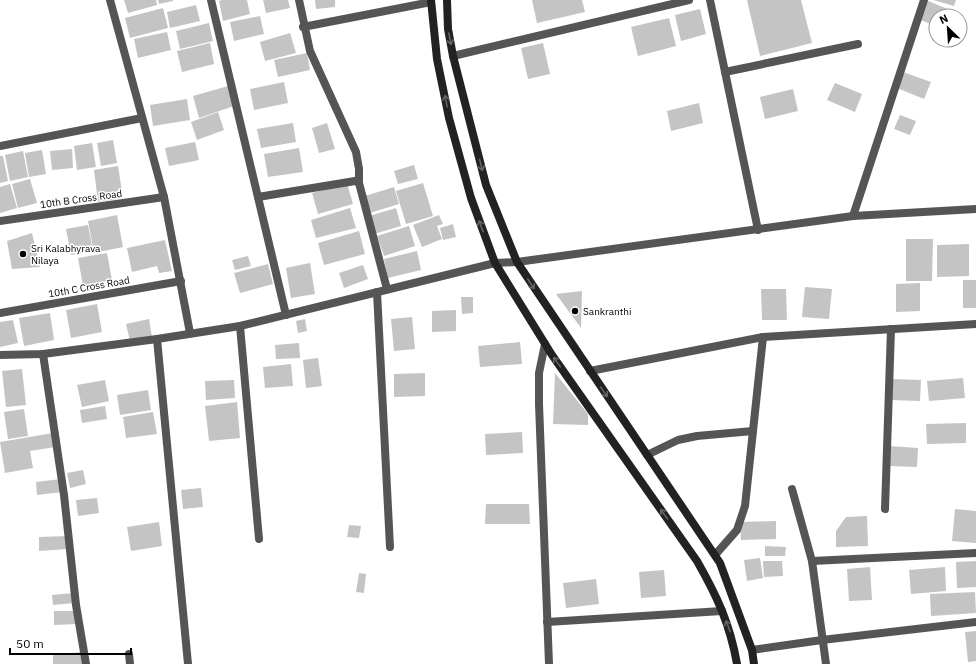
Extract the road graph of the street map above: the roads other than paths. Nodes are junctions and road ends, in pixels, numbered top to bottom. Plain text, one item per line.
1 (110, 0) edge
2 (211, 0) edge
3 (299, 0) edge
4 (447, 0) edge
5 (689, 0) edge
6 (710, 0) edge
7 (924, 0) edge
8 (431, 1) edge
9 (303, 27) junction
10 (858, 44) dead end
11 (453, 56) junction
12 (725, 72) junction
13 (142, 118) junction
14 (0, 146) edge
15 (359, 183) junction
16 (164, 197) junction
17 (258, 197) junction
18 (976, 209) edge
19 (853, 216) junction
20 (0, 221) edge
21 (758, 230) junction
22 (517, 262) junction
23 (495, 263) junction
24 (181, 281) junction
25 (388, 289) junction
26 (377, 292) junction
27 (0, 313) edge
28 (286, 314) junction
29 (976, 324) edge
30 (240, 326) junction
31 (891, 329) junction
32 (190, 333) junction
33 (763, 337) junction
34 (157, 339) junction
35 (545, 344) junction
36 (43, 354) junction
37 (0, 355) edge
38 (590, 371) junction
39 (753, 430) junction
40 (647, 455) junction
41 (792, 489) dead end
42 (885, 509) dead end
43 (259, 539) dead end
44 (390, 547) dead end
45 (976, 553) edge
46 (715, 555) junction
47 (812, 561) junction
48 (722, 611) junction
49 (547, 622) junction
50 (976, 622) edge
51 (822, 640) junction
52 (752, 650) junction
53 (129, 654) dead end
54 (86, 664) edge
55 (130, 664) edge
56 (188, 664) edge
57 (549, 664) edge
58 (737, 664) edge
59 (754, 664) edge
60 (826, 664) edge

1 - 13 street
2 - 17 street
3 - 9 street
4 -> 11 street
5 - 11 street
6 - 12 street
7 - 19 street
8 - 9 street
23 -> 8 street
9 - 15 street
10 - 12 street
11 -> 22 street
12 - 21 street
13 - 14 street
13 - 16 street
15 - 17 street
15 - 25 street
16 - 20 street, 10th B Cross Road
16 - 24 street
17 - 28 street
18 - 19 street
19 - 21 street
21 - 22 street
22 - 23 street
22 -> 38 street
23 - 25 street
23 - 35 street
24 - 27 street, 10th C Cross Road
24 - 32 street
25 - 26 street
26 - 28 street
26 - 44 street
28 - 30 street
29 - 31 street
30 - 32 street
30 - 43 street
31 - 33 street
31 - 42 street
32 - 34 street
33 - 38 street
33 - 39 street
34 - 36 street
34 - 56 street
48 -> 35 street
35 - 49 street
36 - 37 street
36 - 54 street
38 -> 40 street
39 - 40 street
39 - 46 street
40 - 46 street
41 - 47 street
45 - 47 street
46 - 52 street
47 - 51 street
48 - 49 street
58 -> 48 street
49 - 57 street
50 - 51 street
51 - 52 street
51 - 60 street
52 - 59 street
53 - 55 street

